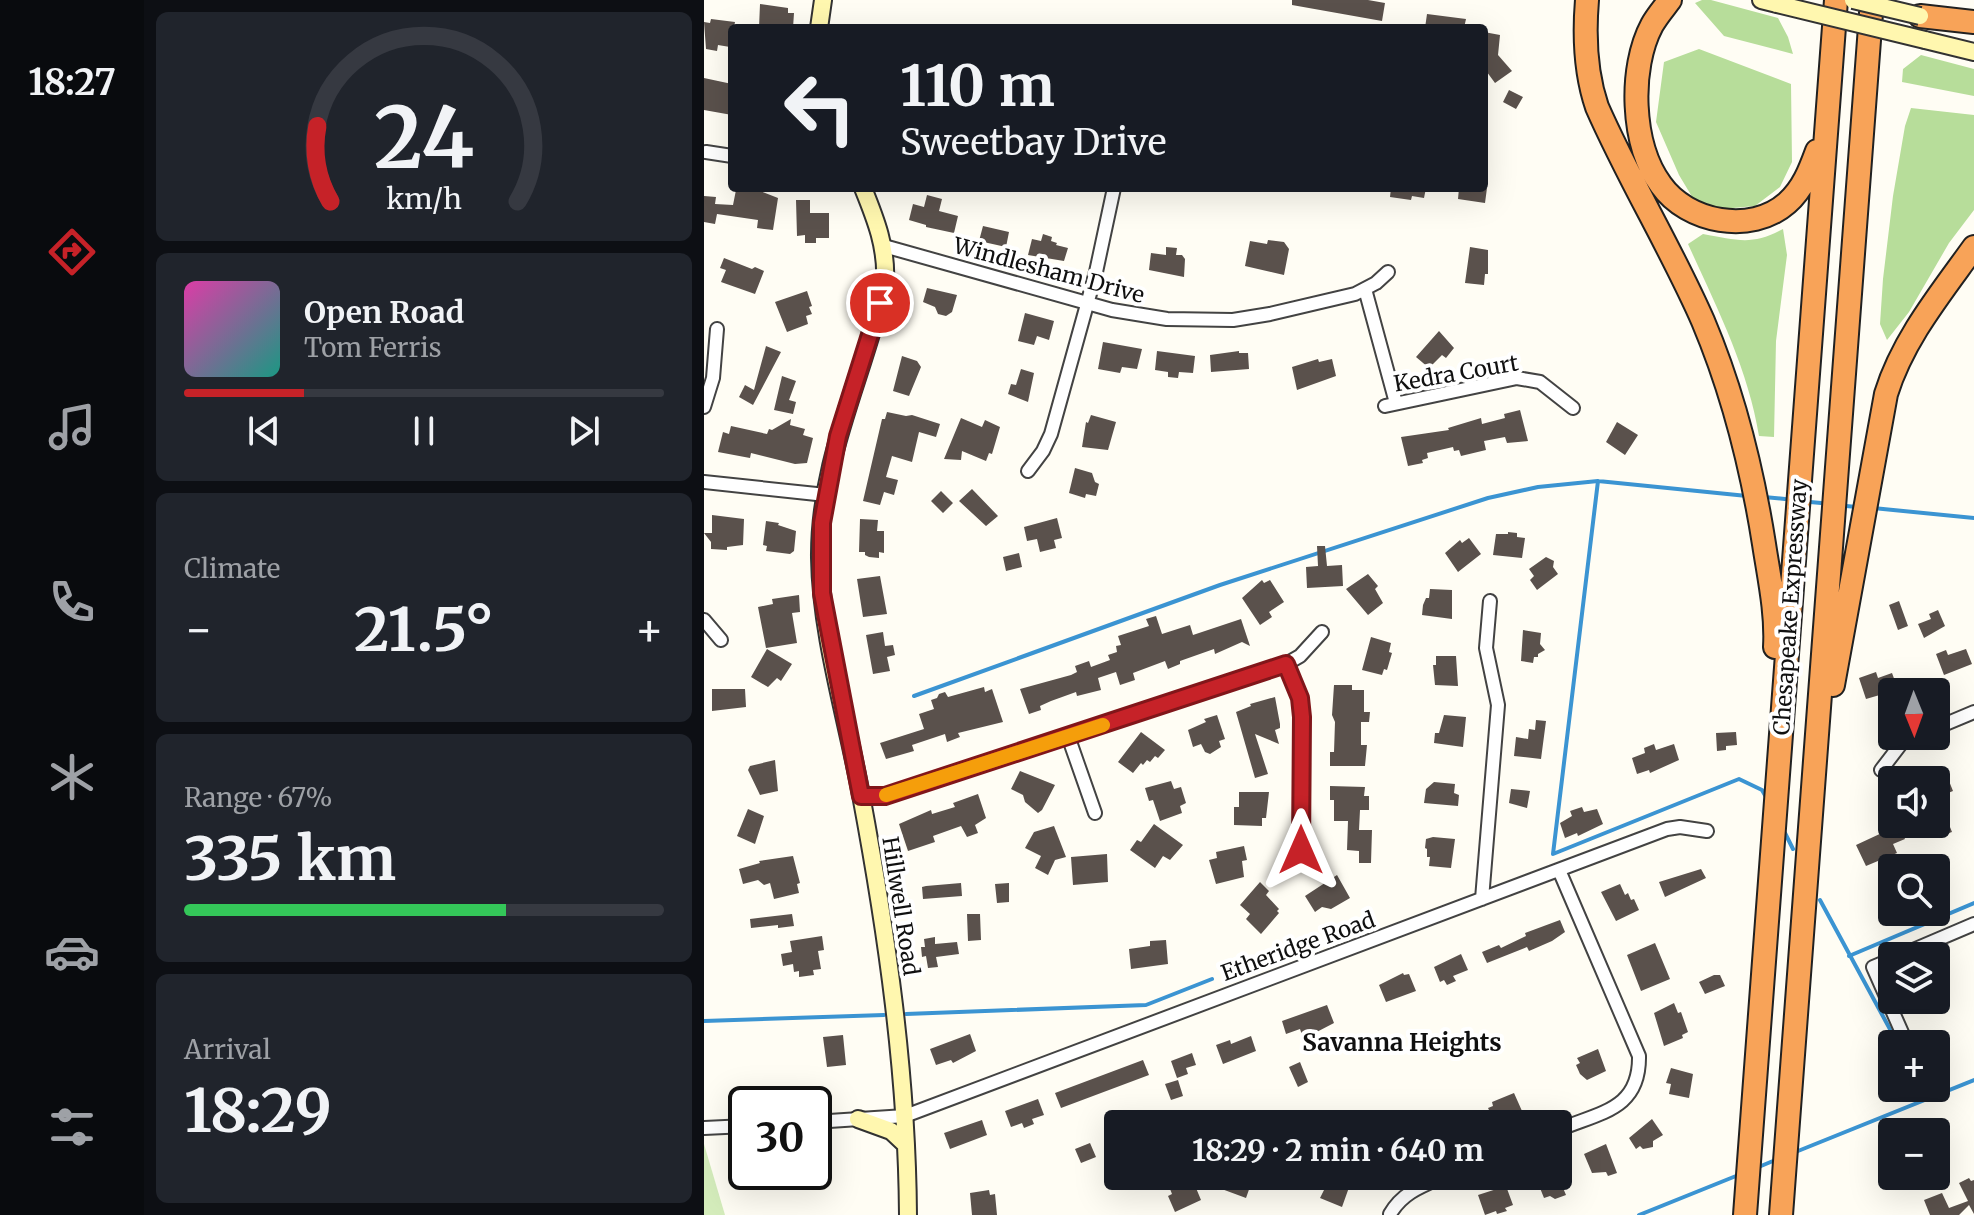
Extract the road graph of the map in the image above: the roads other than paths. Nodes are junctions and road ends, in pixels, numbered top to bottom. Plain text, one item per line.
1 (823, 0) edge
2 (1587, 0) edge
3 (1670, 0) edge
4 (1836, 0) edge
5 (1853, 0) edge
6 (1874, 0) edge
7 (1769, 2) edge
8 (1920, 16) junction
9 (1974, 22) edge
10 (820, 24) edge
11 (1974, 30) edge
12 (1974, 52) edge
13 (1825, 131) junction
14 (706, 152) dead end
15 (728, 155) edge
16 (864, 192) edge
17 (1113, 192) edge
18 (884, 246) junction
19 (1974, 247) edge
20 (1388, 272) dead end
21 (1365, 289) junction
22 (1087, 303) junction
23 (717, 329) dead end
24 (704, 407) edge
25 (1573, 408) dead end
26 (1028, 471) dead end
27 (704, 482) edge
28 (826, 495) junction
29 (1490, 601) dead end
30 (704, 620) edge
31 (1322, 632) dead end
32 (721, 640) dead end
33 (1286, 664) junction
34 (1974, 712) edge
35 (1950, 722) edge
36 (1068, 736) junction
37 (1896, 750) edge
38 (1884, 766) edge
39 (1777, 792) junction
40 (861, 796) junction
41 (1095, 813) dead end
42 (1707, 831) dead end
43 (1301, 850) dead end
44 (1808, 852) junction
45 (1559, 870) junction
46 (1482, 899) junction
47 (1973, 927) edge
48 (1935, 942) edge
49 (905, 1116) junction
50 (858, 1119) junction
51 (832, 1121) edge
52 (1572, 1124) edge
53 (728, 1127) edge
54 (704, 1128) edge
55 (906, 1145) junction
56 (1412, 1190) edge
57 (1390, 1214) edge
58 (908, 1215) edge
59 (1745, 1215) edge
60 (1781, 1215) edge

1 - 10 street
2 - 39 highway
3 - 13 highway
4 - 13 highway, Chesapeake Expressway
5 - 8 street, bridge
6 - 44 highway, Chesapeake Expressway
7 - 12 street, bridge
8 - 9 highway
8 - 11 street
13 - 39 highway, Chesapeake Expressway
14 - 15 street
16 - 18 street, Hillwell Road
17 - 22 street
18 - 22 street, Windlesham Drive
18 - 28 street, Hillwell Road
19 - 44 highway
20 - 21 street, Windlesham Drive
21 - 22 street, Windlesham Drive
21 - 25 street, Kedra Court
22 - 26 street
23 - 24 street
27 - 28 street
28 - 40 street, Hillwell Road
29 - 46 street
30 - 32 street
31 - 33 street
33 - 36 street
33 - 43 street
34 - 35 street
36 - 40 street
36 - 41 street
37 - 38 street
39 - 59 highway, Chesapeake Expressway
40 - 49 street, Hillwell Road
42 - 45 street, Etheridge Road
44 - 60 highway, Chesapeake Expressway
45 - 46 street, Etheridge Road
45 - 52 street
46 - 49 street, Etheridge Road
47 - 48 street
49 - 50 street, Etheridge Road
49 - 55 street, Hillwell Road
50 - 51 street, Etheridge Road
50 - 55 street
53 - 54 street
55 - 58 street, Hillwell Road
56 - 57 street

